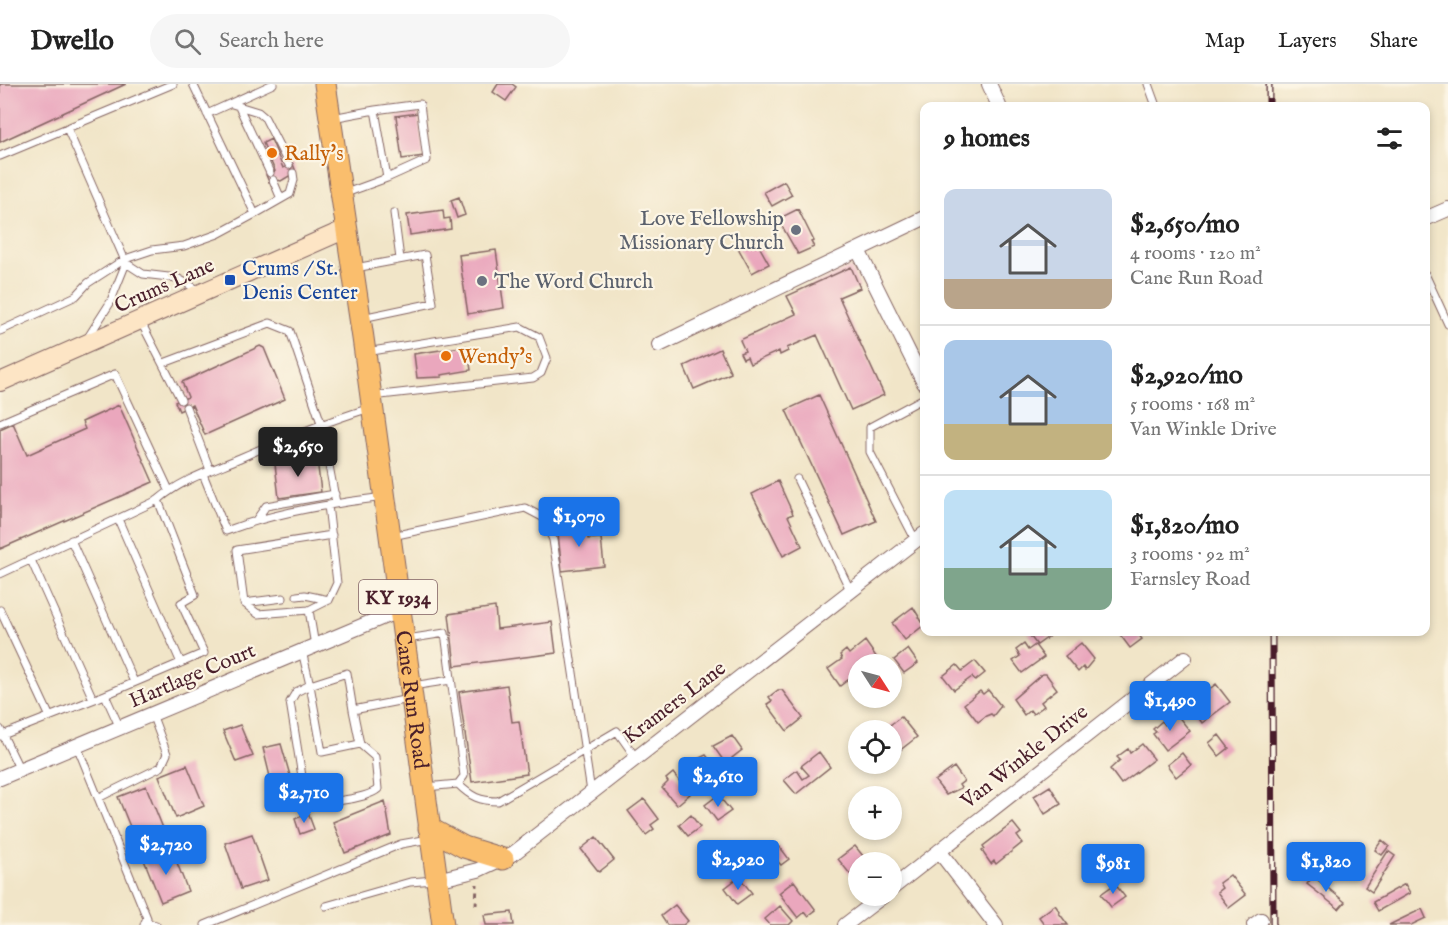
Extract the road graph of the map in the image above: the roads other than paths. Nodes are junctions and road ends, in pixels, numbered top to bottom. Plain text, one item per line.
1 (173, 84) edge
2 (193, 84) edge
3 (273, 84) edge
4 (325, 84) edge
5 (989, 84) edge
6 (1148, 84) edge
7 (997, 102) edge
8 (1155, 102) edge
9 (232, 104) junction
10 (239, 107) junction
11 (375, 110) junction
12 (207, 114) junction
13 (330, 118) junction
14 (67, 128) junction
15 (0, 156) edge
16 (289, 165) dead end
17 (293, 173) dead end
18 (387, 178) junction
19 (341, 195) junction
20 (281, 199) junction
21 (1448, 209) edge
22 (394, 213) dead end
23 (255, 214) junction
24 (1430, 217) edge
25 (920, 220) edge
26 (346, 229) junction
27 (858, 250) junction
28 (400, 259) junction
29 (126, 261) junction
30 (352, 269) junction
31 (1430, 285) edge
32 (202, 292) junction
33 (360, 319) junction
34 (139, 320) junction
35 (1448, 324) edge
36 (0, 331) edge
37 (84, 345) junction
38 (659, 345) dead end
39 (365, 352) junction
40 (164, 363) junction
41 (920, 375) edge
42 (0, 382) edge
43 (181, 400) dead end
44 (920, 400) edge
45 (371, 401) junction
46 (186, 408) dead end
47 (0, 423) edge
48 (321, 423) junction
49 (206, 472) junction
50 (797, 479) dead end
51 (169, 490) junction
52 (335, 494) junction
53 (383, 497) junction
54 (158, 500) junction
55 (336, 503) junction
56 (327, 505) junction
57 (118, 519) junction
58 (256, 520) junction
59 (332, 535) junction
60 (390, 537) junction
61 (920, 537) edge
62 (71, 540) junction
63 (31, 560) junction
64 (0, 574) edge
65 (851, 592) junction
66 (297, 596) dead end
67 (283, 598) dead end
68 (329, 600) junction
69 (244, 603) junction
70 (0, 610) edge
71 (309, 610) junction
72 (400, 610) junction
73 (404, 639) junction
74 (308, 649) junction
75 (1185, 658) dead end
76 (181, 663) junction
77 (451, 680) junction
78 (134, 682) junction
79 (310, 686) junction
80 (411, 692) junction
81 (105, 694) junction
82 (93, 699) junction
83 (353, 710) junction
84 (152, 714) junction
85 (50, 717) junction
86 (120, 728) junction
87 (1, 733) edge
88 (360, 744) junction
89 (77, 746) junction
90 (585, 748) junction
91 (636, 758) junction
92 (20, 770) junction
93 (0, 778) edge
94 (458, 784) junction
95 (424, 787) junction
96 (591, 792) junction
97 (98, 798) junction
98 (430, 833) junction
99 (939, 851) junction
100 (503, 859) junction
101 (437, 880) junction
102 (902, 880) edge
103 (326, 906) dead end
104 (870, 906) edge
105 (144, 924) edge
106 (156, 925) edge
107 (205, 925) edge
108 (443, 925) edge
109 (845, 925) edge
110 (996, 925) edge

1 - 14 lane
2 - 12 lane
3 - 9 lane
4 - 13 highway, Cane Run Road / KY 1934
5 - 7 street
6 - 8 lane
9 - 10 lane
9 - 12 lane
10 - 16 lane
10 - 20 lane
11 - 13 lane
11 - 18 lane
11 - 18 lane
12 - 23 lane
13 - 19 highway, Cane Run Road / KY 1934
14 - 15 lane
14 - 29 lane
17 - 20 lane
18 - 19 lane
19 - 26 highway, Cane Run Road / KY 1934
20 - 23 lane
21 - 24 street
22 - 28 lane
23 - 29 lane
25 - 27 street
26 - 30 highway, Cane Run Road / KY 1934
26 - 32 main road, Crums Lane
27 - 38 street
27 - 41 street
28 - 30 lane
28 - 33 lane
29 - 32 lane
29 - 36 lane
29 - 37 lane
30 - 33 highway, Cane Run Road / KY 1934
31 - 35 lane
32 - 34 main road, Crums Lane
33 - 39 highway, Cane Run Road / KY 1934
34 - 37 main road, Crums Lane
34 - 40 lane
37 - 42 main road, Crums Lane
39 - 45 highway, Cane Run Road / KY 1934
39 - 45 lane
40 - 43 lane
40 - 48 lane
44 - 61 lane
45 - 48 lane
45 - 53 highway, Cane Run Road / KY 1934
46 - 49 lane
47 - 51 lane
48 - 49 lane
48 - 52 lane
49 - 51 lane
49 - 58 lane
50 - 65 lane
51 - 54 lane
52 - 55 lane
52 - 58 lane
53 - 55 lane
53 - 60 highway, Cane Run Road / KY 1934
54 - 57 lane
54 - 76 lane
55 - 56 lane
56 - 58 lane
56 - 59 lane
57 - 62 lane
57 - 76 lane
59 - 68 lane
59 - 69 lane
60 - 72 highway, Cane Run Road / KY 1934
60 - 90 lane
61 - 65 street, Kramers Lane
62 - 63 lane
62 - 78 lane
63 - 64 lane
63 - 82 lane
65 - 91 street, Kramers Lane
66 - 68 lane
67 - 69 lane
68 - 71 lane
69 - 71 lane
70 - 85 lane
71 - 74 lane
72 - 73 highway, Cane Run Road / KY 1934
72 - 74 street, Hartlage Court
73 - 77 lane
73 - 80 highway, Cane Run Road / KY 1934
74 - 79 lane
74 - 84 street, Hartlage Court
75 - 99 street, Van Winkle Drive
76 - 78 lane
77 - 80 lane
77 - 94 lane
78 - 81 lane
79 - 83 lane
79 - 88 lane
79 - 88 lane
80 - 83 lane
80 - 95 highway, Cane Run Road / KY 1934
81 - 82 lane
81 - 86 lane
82 - 85 lane
83 - 88 lane
84 - 86 street, Hartlage Court
84 - 97 lane
85 - 87 lane
86 - 89 street, Hartlage Court
87 - 92 lane
89 - 92 street, Hartlage Court
89 - 97 lane
90 - 91 lane
90 - 94 lane
90 - 96 lane
91 - 96 street, Kramers Lane
92 - 93 street, Hartlage Court
94 - 95 lane
95 - 98 highway, Cane Run Road / KY 1934
96 - 100 street, Kramers Lane
97 - 105 lane
98 - 100 highway
98 - 101 highway, Cane Run Road / KY 1934
98 - 107 lane
99 - 102 street, Van Winkle Drive
99 - 110 street
100 - 101 street, Kramers Lane
101 - 103 lane
101 - 108 highway, Cane Run Road / KY 1934
104 - 109 street
105 - 106 lane

